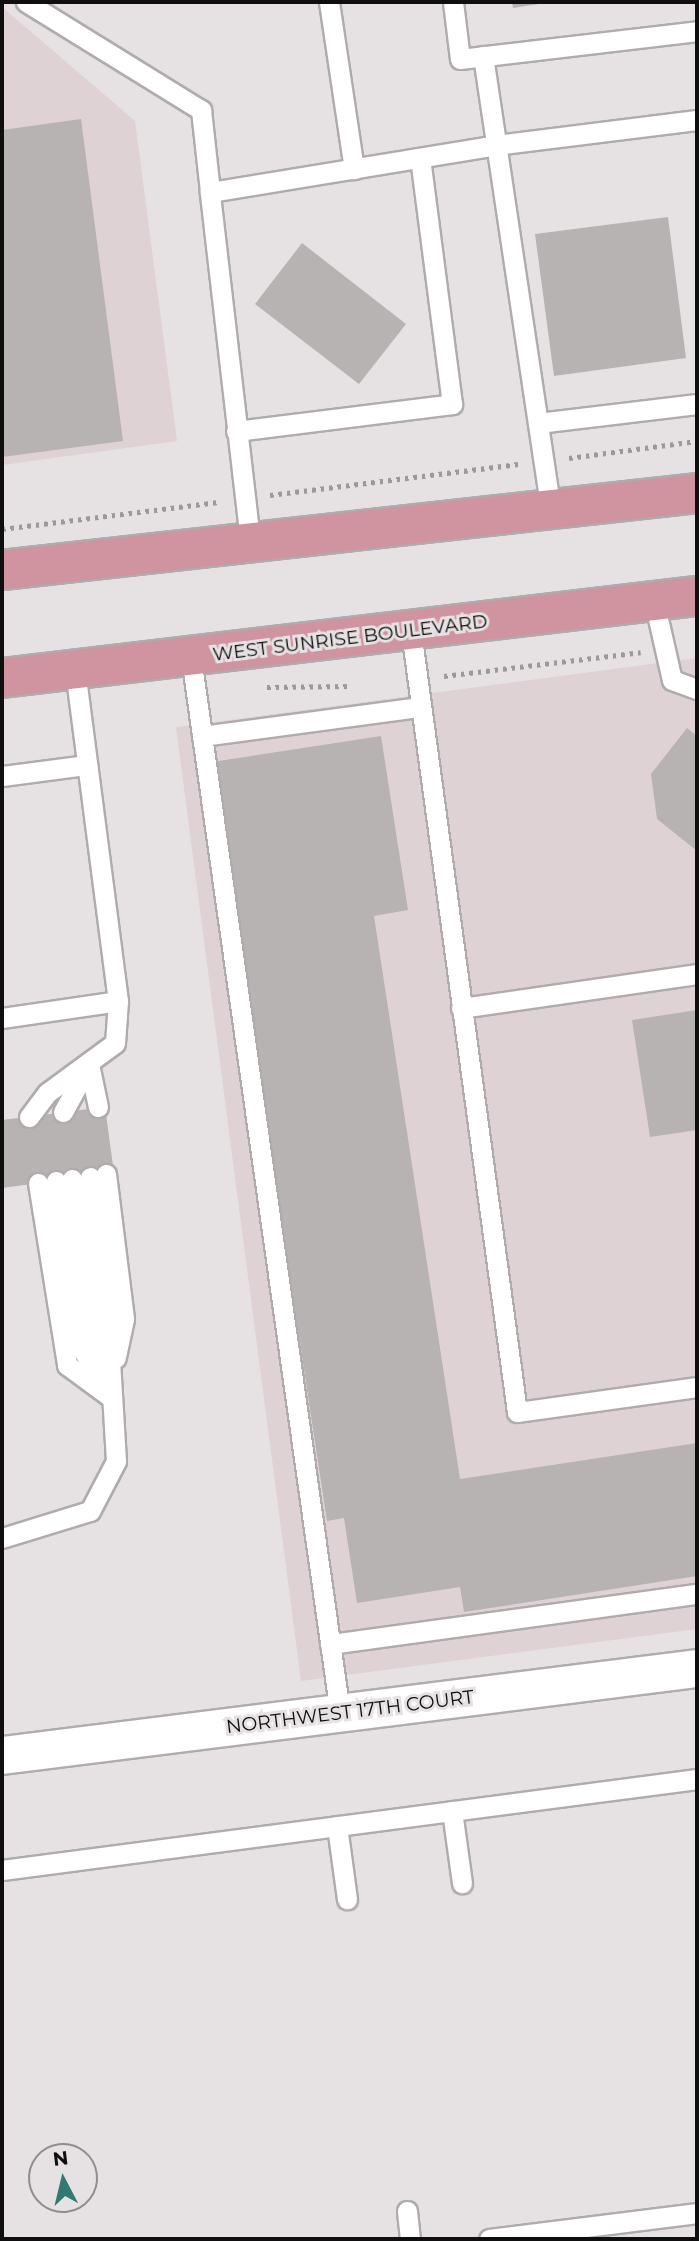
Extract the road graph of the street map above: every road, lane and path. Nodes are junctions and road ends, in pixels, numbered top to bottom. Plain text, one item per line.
1 (26, 2) edge
2 (329, 2) edge
3 (453, 2) edge
4 (697, 31) edge
5 (483, 56) junction
6 (697, 120) edge
7 (496, 145) junction
8 (421, 158) junction
9 (354, 169) junction
10 (210, 192) junction
11 (697, 404) edge
12 (538, 423) junction
13 (236, 431) junction
14 (697, 442) edge
15 (543, 461) junction
16 (697, 493) edge
17 (244, 499) junction
18 (551, 512) junction
19 (2, 529) edge
20 (250, 540) junction
21 (2, 570) edge
22 (697, 596) edge
23 (654, 601) junction
24 (411, 631) junction
25 (665, 649) junction
26 (191, 657) junction
27 (75, 670) junction
28 (2, 678) edge
29 (417, 679) junction
30 (356, 686) dead end
31 (262, 687) dead end
32 (697, 689) edge
33 (419, 707) junction
34 (202, 736) junction
35 (87, 765) junction
36 (2, 776) edge
37 (697, 974) edge
38 (118, 1002) junction
39 (461, 1008) junction
40 (2, 1018) edge
41 (89, 1064) junction
42 (63, 1112) junction
43 (72, 1179) junction
44 (697, 1387) edge
45 (109, 1396) junction
46 (2, 1538) edge
47 (697, 1594) edge
48 (330, 1644) junction
49 (697, 1668) edge
50 (340, 1713) junction
51 (2, 1755) edge
52 (697, 1779) edge
53 (452, 1811) junction
54 (337, 1826) junction
55 (2, 1870) edge
56 (462, 1883) dead end
57 (347, 1899) dead end
58 (407, 2211) dead end
59 (697, 2213) edge
60 (410, 2239) edge
61 (489, 2239) edge

1 - 10 lane
2 - 9 lane
3 - 5 lane
4 - 5 lane
5 - 7 lane
6 - 7 lane
7 - 8 lane
7 - 12 lane
8 - 9 lane
8 - 13 lane
9 - 10 lane
10 - 13 lane
11 - 12 lane
12 - 15 lane
13 - 17 lane
14 - 15 path
15 - 17 path
15 - 18 lane
16 - 18 highway
17 - 19 path
17 - 20 lane
18 - 20 highway
20 - 21 highway
22 - 23 highway, WEST SUNRISE BOULEVARD
23 - 24 highway, WEST SUNRISE BOULEVARD
23 - 25 lane
24 - 26 highway, WEST SUNRISE BOULEVARD
24 - 29 lane
25 - 29 path
25 - 32 lane
26 - 27 highway, WEST SUNRISE BOULEVARD
26 - 34 lane
27 - 28 highway, WEST SUNRISE BOULEVARD
27 - 35 lane
29 - 33 lane
30 - 31 path
33 - 34 lane
33 - 39 lane
34 - 48 lane
35 - 36 lane
35 - 38 lane
37 - 39 lane
38 - 40 lane
38 - 41 lane
39 - 44 lane
41 - 42 lane
41 - 42 lane
41 - 42 lane
43 - 45 lane
43 - 45 lane
43 - 45 lane
45 - 46 lane
47 - 48 lane
48 - 50 lane
49 - 50 street, NORTHWEST 17TH COURT
50 - 51 street, NORTHWEST 17TH COURT
52 - 53 lane
53 - 54 lane
53 - 56 lane
54 - 55 lane
54 - 57 lane
58 - 60 lane
59 - 61 lane

